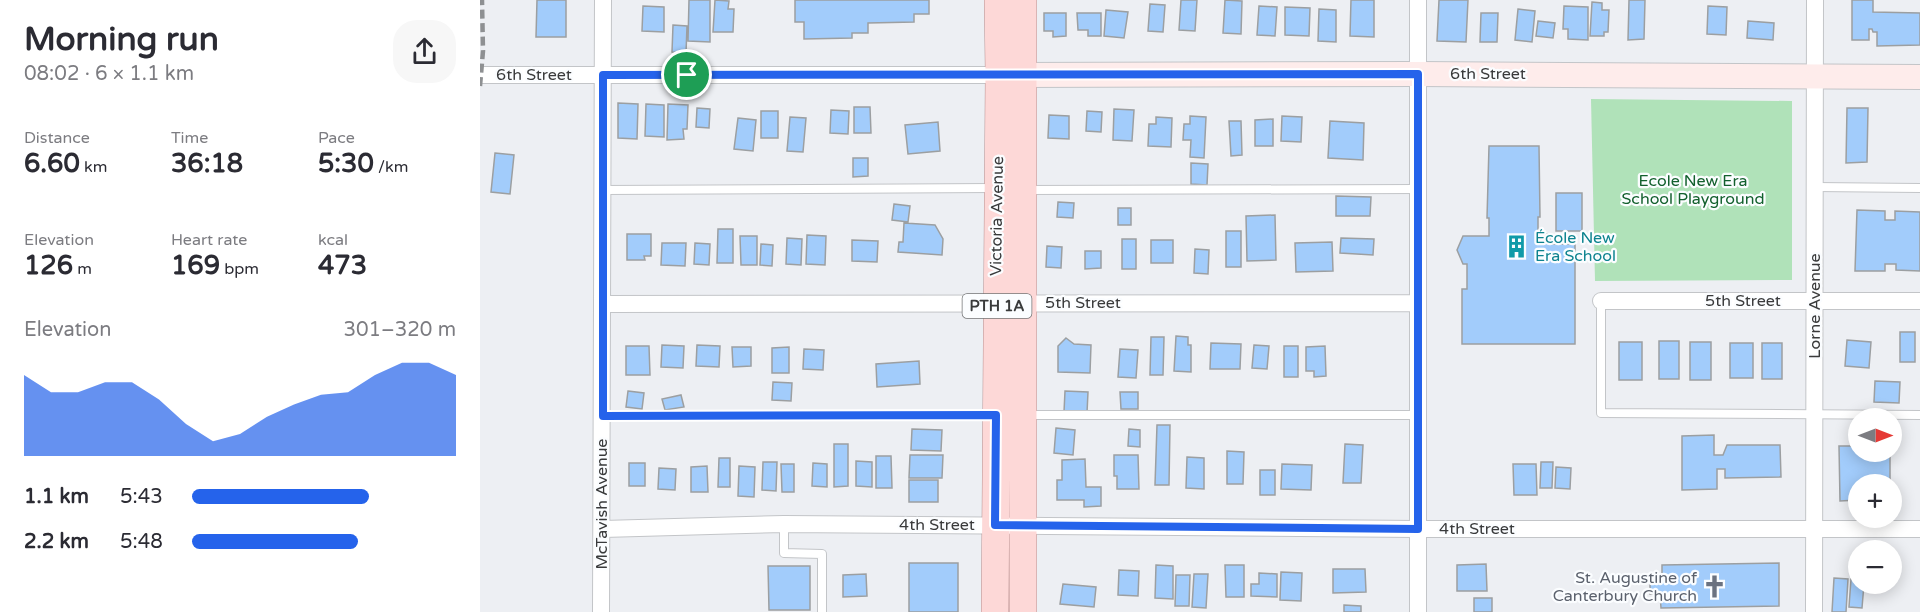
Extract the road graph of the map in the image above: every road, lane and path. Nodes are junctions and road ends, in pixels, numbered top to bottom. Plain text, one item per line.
1 (603, 0) edge
2 (999, 0) edge
3 (1023, 0) edge
4 (1419, 0) edge
5 (1815, 0) edge
6 (1418, 74) junction
7 (480, 75) edge
8 (603, 75) junction
9 (1011, 75) junction
10 (1815, 77) junction
11 (1920, 77) edge
12 (1815, 187) junction
13 (1920, 188) edge
14 (1010, 189) junction
15 (1418, 189) junction
16 (604, 190) junction
17 (1815, 301) junction
18 (1920, 301) edge
19 (1601, 302) joint
20 (1010, 303) junction
21 (1418, 303) junction
22 (604, 304) junction
23 (996, 415) junction
24 (1815, 415) junction
25 (1920, 415) edge
26 (603, 416) junction
27 (1023, 416) junction
28 (1418, 416) junction
29 (784, 524) junction
30 (995, 525) junction
31 (1024, 526) junction
32 (603, 529) junction
33 (1418, 529) junction
34 (1815, 529) junction
35 (1920, 529) edge
36 (601, 612) edge
37 (822, 612) edge
38 (995, 612) edge
39 (1023, 612) edge
40 (1418, 612) edge
41 (1815, 612) edge

1 - 8 street, McTavish Avenue
2 - 9 main road, Victoria Avenue / PTH 1A
3 - 9 main road, Victoria Avenue / PTH 1A
4 - 6 street
5 - 10 street, Lorne Avenue
6 - 9 street, 6th Street
6 - 10 street, 6th Street
6 - 15 street
7 - 8 street, 6th Street
8 - 9 street, 6th Street
8 - 16 street, McTavish Avenue
9 - 14 main road, Victoria Avenue / PTH 1A
10 - 11 street, 6th Street
10 - 12 street, Lorne Avenue
12 - 13 lane
12 - 17 street, Lorne Avenue
14 - 15 lane
14 - 16 lane
14 - 20 main road, Victoria Avenue / PTH 1A
15 - 21 street
16 - 22 street, McTavish Avenue
17 - 18 street, 5th Street
17 - 19 street, 5th Street
17 - 24 street, Lorne Avenue
19 - 24 lane
20 - 21 street, 5th Street
20 - 22 street, 5th Street
20 - 23 main road, Victoria Avenue / PTH 1A
20 - 27 main road, Victoria Avenue / PTH 1A
21 - 28 street
22 - 26 street, McTavish Avenue
23 - 26 lane
23 - 30 main road, Victoria Avenue / PTH 1A
24 - 25 lane
24 - 34 street, Lorne Avenue
26 - 32 street, McTavish Avenue
27 - 28 lane
27 - 31 main road, Victoria Avenue / PTH 1A
28 - 33 street
29 - 30 street, 4th Street
29 - 32 street, 4th Street
29 - 37 lane
30 - 31 street, 4th Street
30 - 38 main road, Victoria Avenue / PTH 1A
31 - 33 street, 4th Street
31 - 39 main road, Victoria Avenue / PTH 1A
32 - 36 street, McTavish Avenue
33 - 34 street, 4th Street
33 - 40 street
34 - 35 street, 4th Street
34 - 41 street, Lorne Avenue

